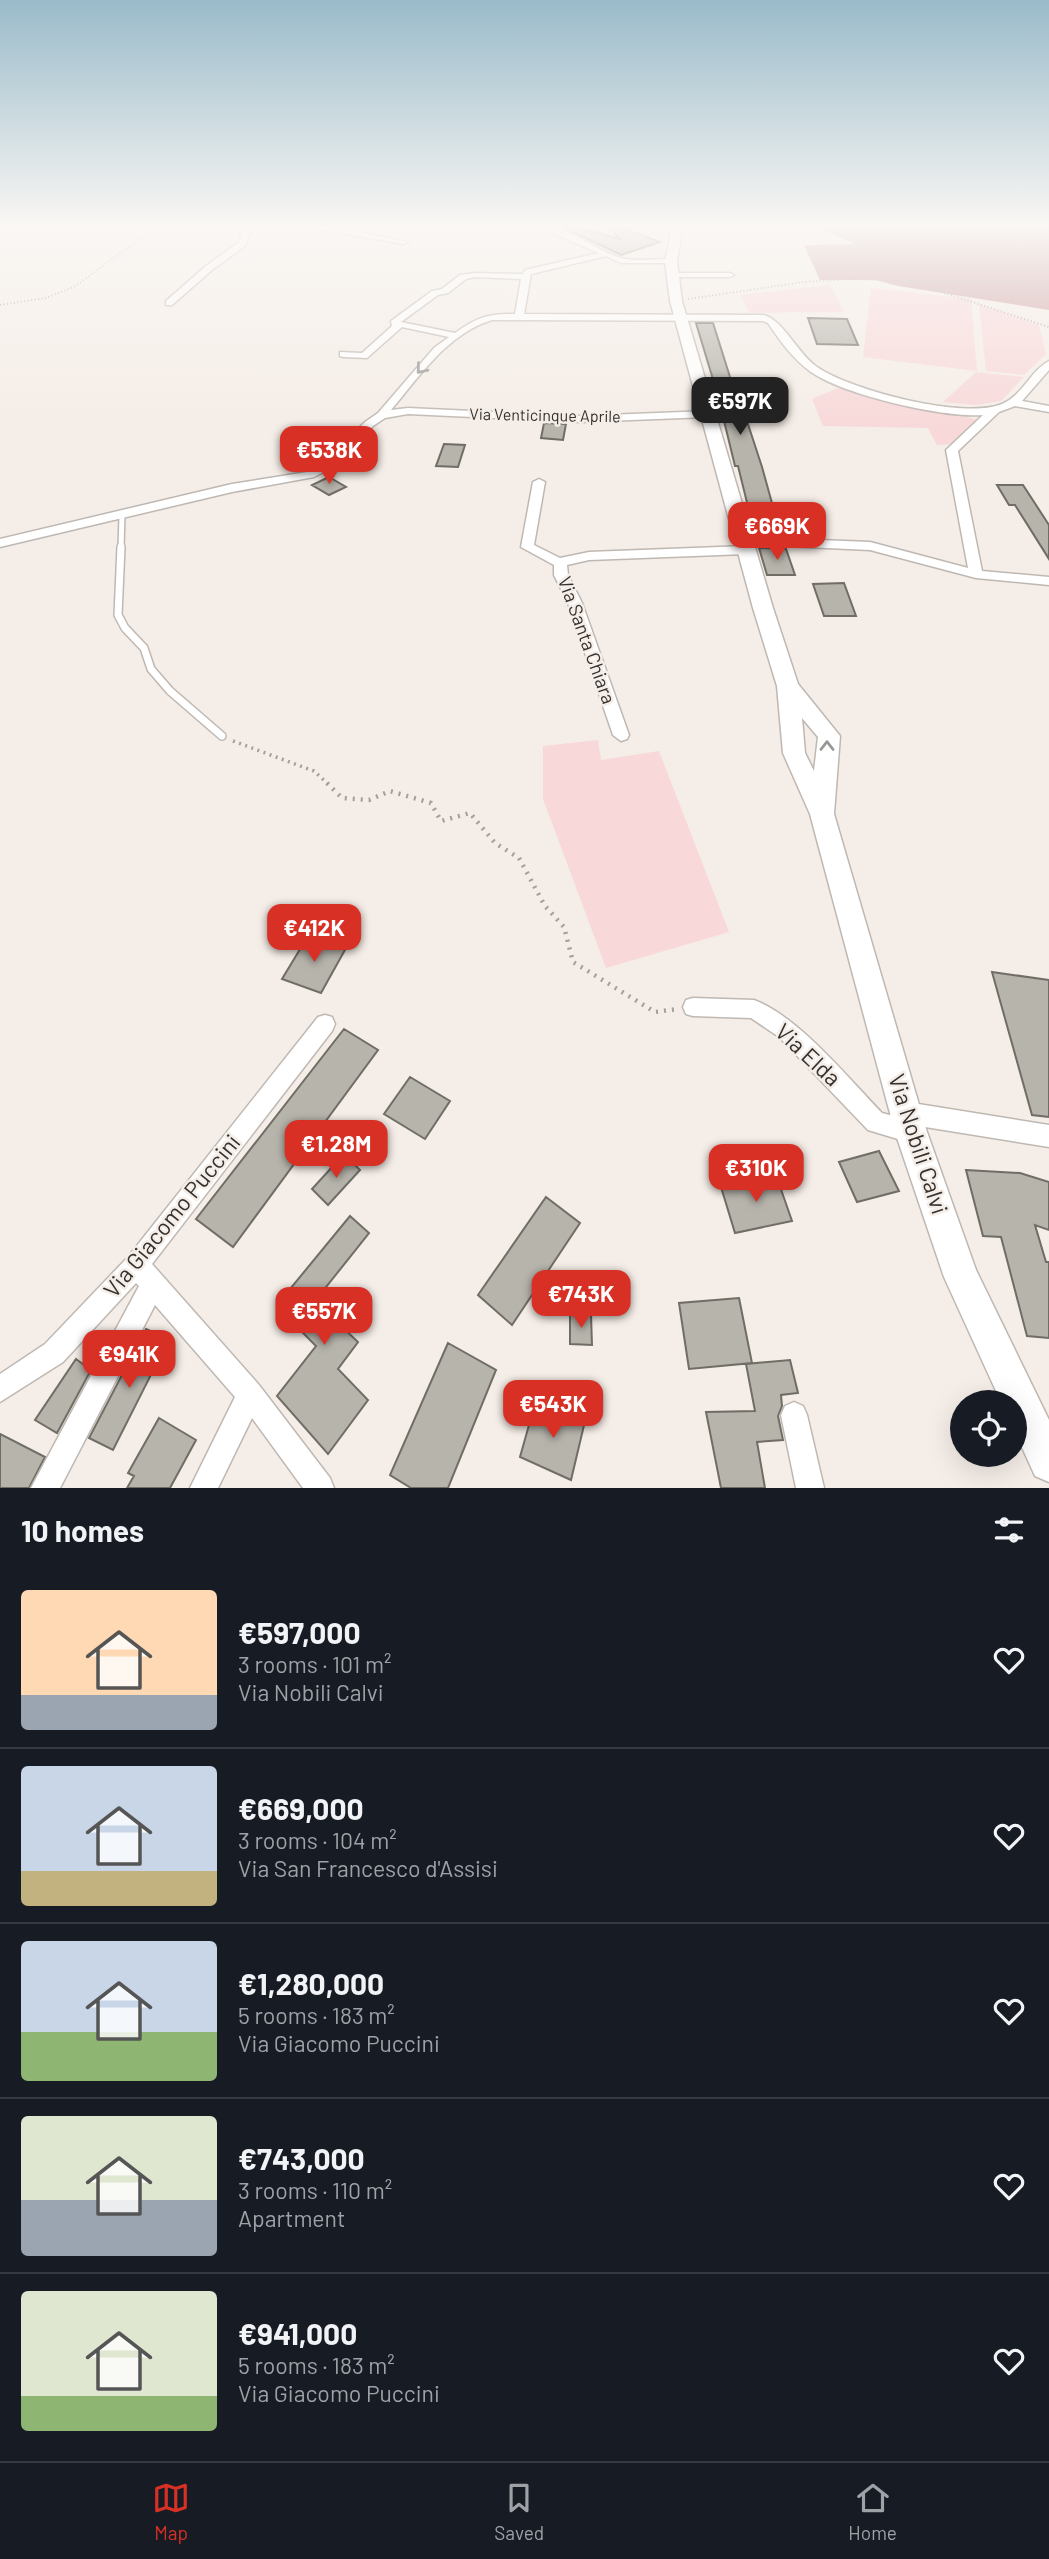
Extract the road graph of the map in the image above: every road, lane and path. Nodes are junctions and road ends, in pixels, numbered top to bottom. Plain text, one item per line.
1 (59, 294) edge
2 (179, 294) edge
3 (433, 294) edge
4 (523, 294) edge
5 (675, 294) edge
6 (749, 294) edge
7 (949, 294) edge
8 (169, 303) dead end
9 (0, 305) edge
10 (678, 309) junction
11 (519, 316) junction
12 (394, 323) junction
13 (1049, 327) edge
14 (457, 336) junction
15 (342, 354) dead end
16 (1049, 364) edge
17 (1013, 402) junction
18 (1049, 409) edge
19 (995, 410) junction
20 (708, 414) junction
21 (382, 415) junction
22 (539, 482) dead end
23 (122, 514) junction
24 (0, 544) edge
25 (745, 545) junction
26 (560, 563) junction
27 (976, 575) junction
28 (1049, 582) edge
29 (788, 686) junction
30 (621, 735) dead end
31 (222, 736) joint
32 (822, 814) junction
33 (693, 1007) joint
34 (325, 1024) dead end
35 (908, 1123) junction
36 (1049, 1136) edge
37 (144, 1275) junction
38 (0, 1389) edge
39 (250, 1394) junction
40 (794, 1415) dead end
41 (1049, 1462) edge
42 (45, 1488) edge
43 (204, 1488) edge
44 (320, 1488) edge
45 (810, 1488) edge

1 - 9 path
2 - 8 street
3 - 12 street
4 - 11 street
5 - 10 main road, Via Nobili Calvi
6 - 10 path
7 - 13 path
10 - 11 street
10 - 19 street
10 - 20 main road, Via Nobili Calvi
11 - 14 street
12 - 14 street
12 - 15 street
14 -> 21 street
16 - 17 street
17 - 18 street
17 - 19 street
19 - 27 street
20 - 21 street, Via Venticinque Aprile
20 - 25 main road, Via Nobili Calvi
21 - 23 street
22 - 26 street, Via Santa Chiara
23 - 24 street
23 - 31 lane
25 - 26 street
25 - 27 street
25 - 29 main road, Via Nobili Calvi
26 - 30 street, Via Santa Chiara
27 - 28 street
29 - 32 main road, Via Nobili Calvi
32 -> 29 main road, Via Nobili Calvi
31 - 33 path
32 - 35 main road, Via Nobili Calvi
33 - 35 street, Via Elda
34 - 37 street, Via Giacomo Puccini
35 - 36 street, Via Elda
35 - 41 main road, Via Nobili Calvi
37 - 38 street, Via Giacomo Puccini
37 - 39 street
37 - 42 street
39 - 43 street
39 - 44 street
40 - 45 street

